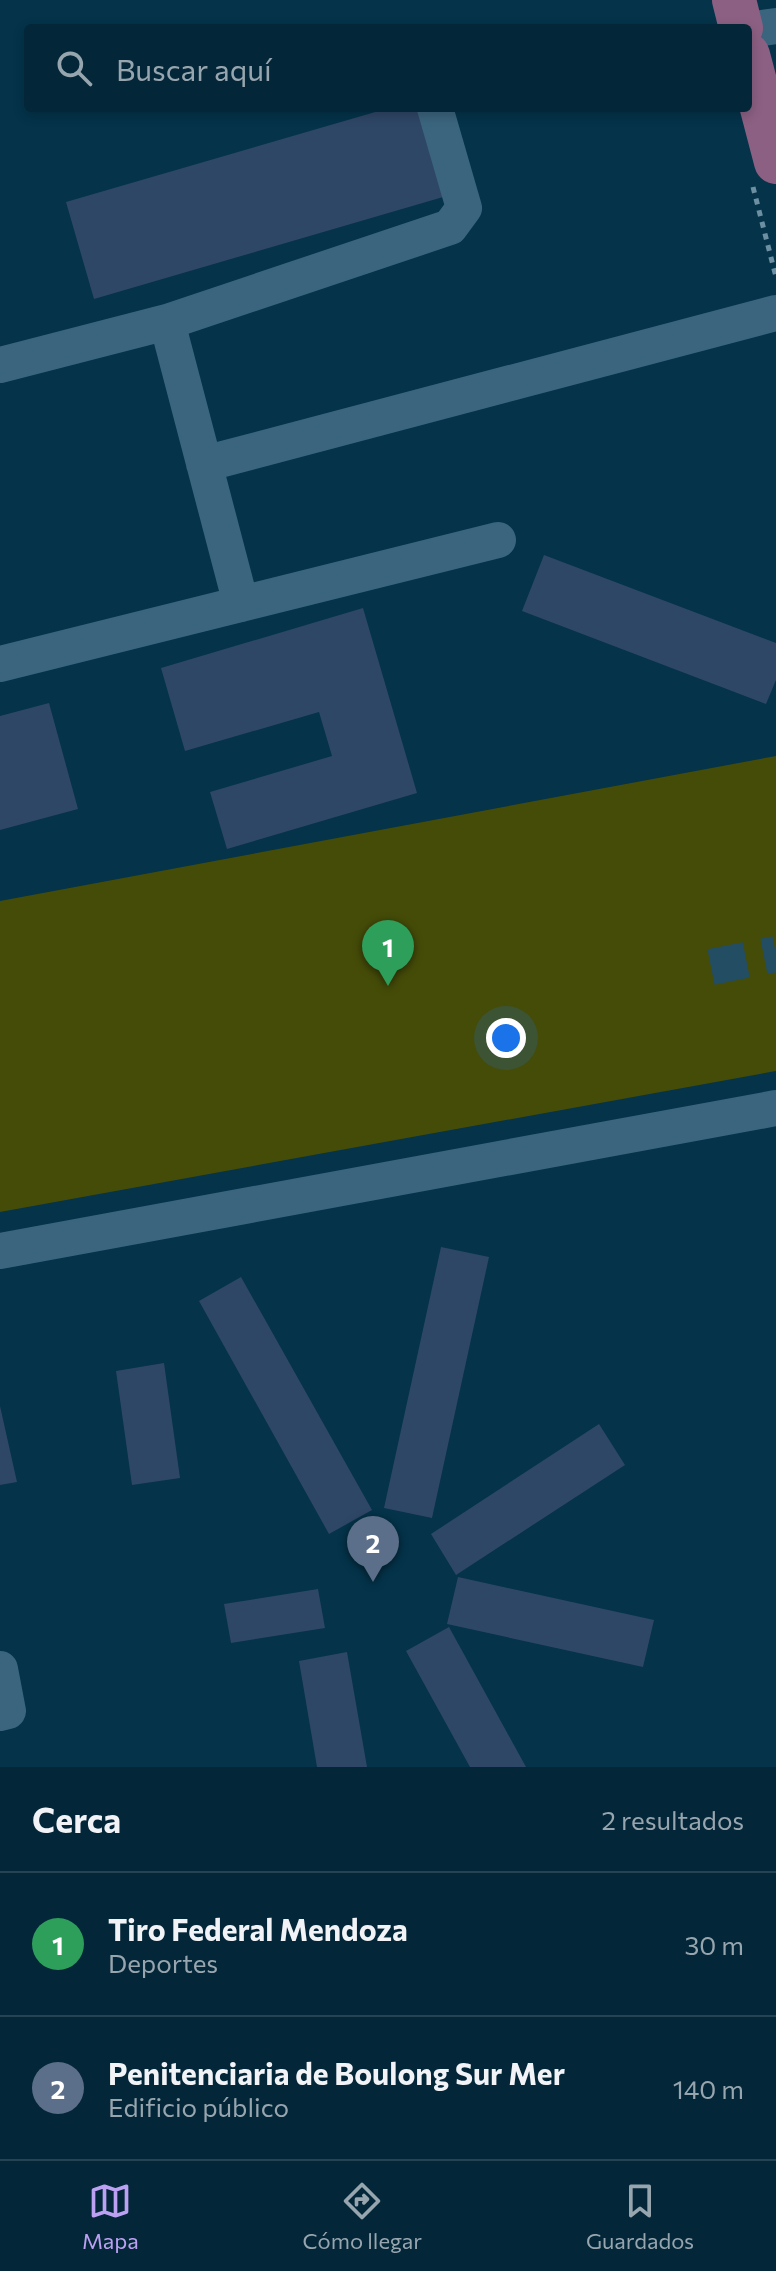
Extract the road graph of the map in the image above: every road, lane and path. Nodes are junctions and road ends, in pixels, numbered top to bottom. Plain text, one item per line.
1 (734, 0) edge
2 (740, 24) edge
3 (776, 26) edge
4 (752, 29) edge
5 (752, 85) edge
6 (436, 112) edge
7 (764, 174) edge
8 (776, 277) edge
9 (776, 313) edge
10 (167, 322) junction
11 (0, 365) edge
12 (204, 464) junction
13 (498, 540) dead end
14 (241, 604) junction
15 (0, 664) edge
16 (776, 1108) edge
17 (0, 1251) edge
18 (0, 1669) edge
19 (0, 1713) edge

1 - 2 main road
3 - 4 street
5 - 7 main road
6 - 10 street
7 - 8 path
9 - 12 street
10 - 11 street
10 - 12 street
12 - 14 street
13 - 14 street
14 - 15 street
16 - 17 street
18 - 19 street

